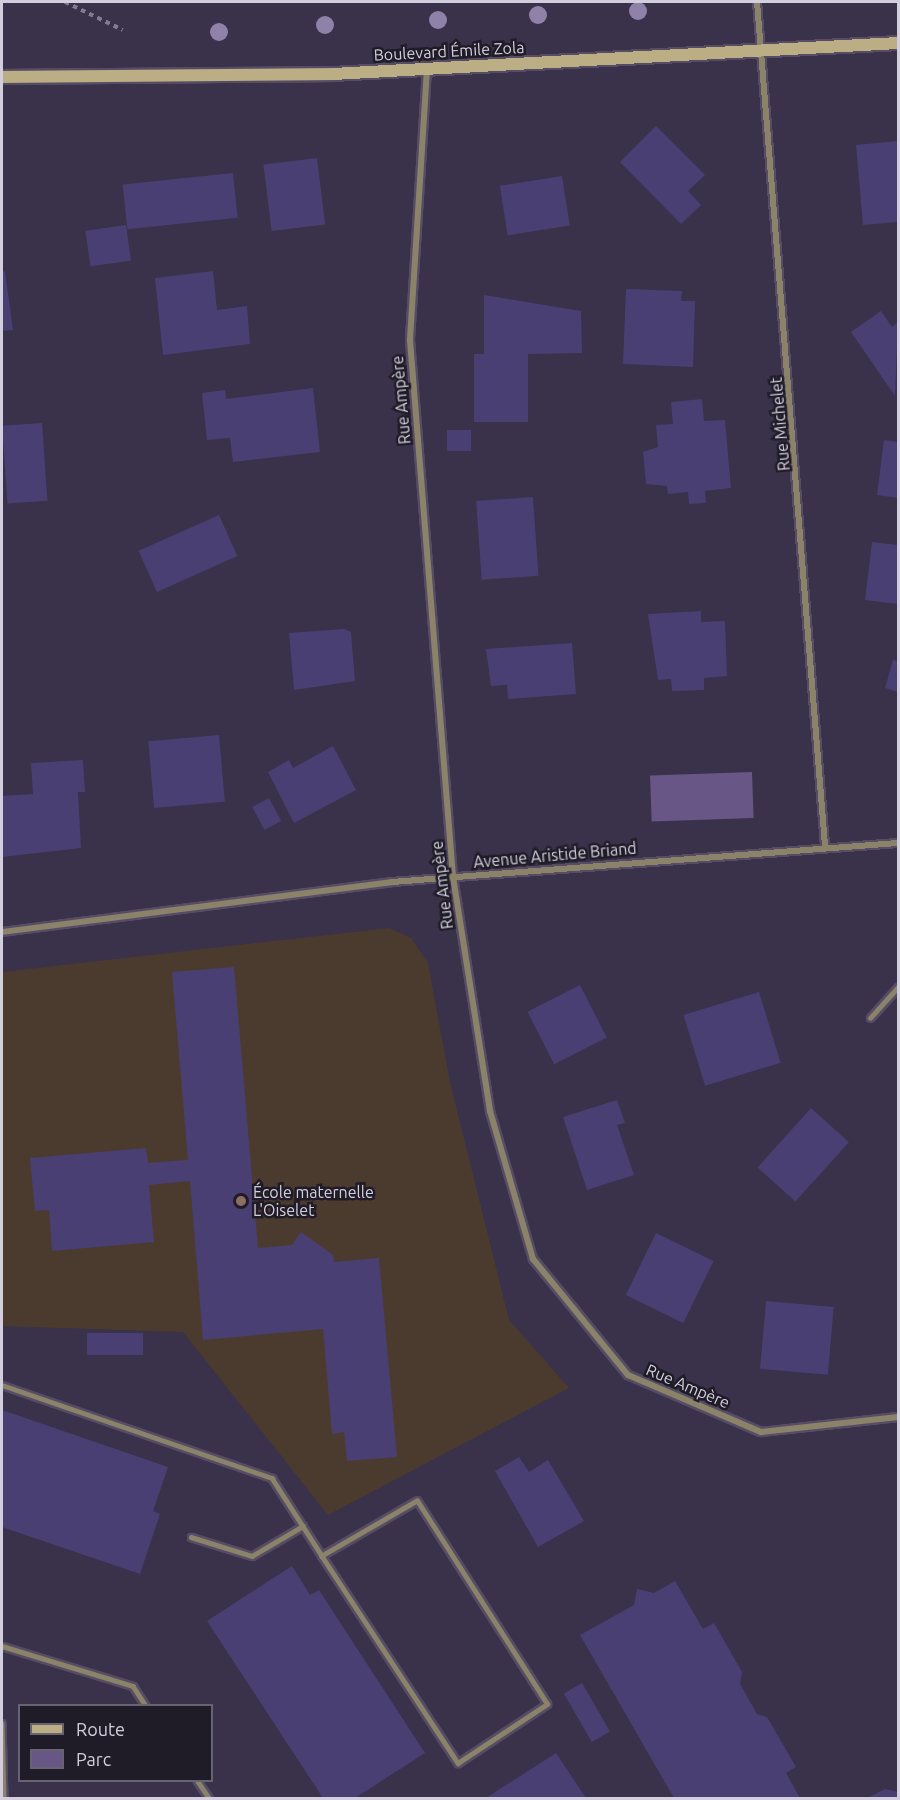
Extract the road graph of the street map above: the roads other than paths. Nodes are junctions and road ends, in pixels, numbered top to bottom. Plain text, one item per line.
1 (757, 2) edge
2 (898, 43) edge
3 (762, 51) junction
4 (427, 68) junction
5 (2, 77) edge
6 (898, 843) edge
7 (825, 845) junction
8 (453, 877) junction
9 (2, 932) edge
10 (898, 987) edge
11 (870, 1018) dead end
12 (2, 1385) edge
13 (898, 1416) edge
14 (303, 1526) junction
15 (191, 1537) dead end
16 (322, 1556) junction
17 (2, 1646) edge
18 (145, 1704) edge
19 (2, 1724) edge
20 (198, 1782) edge
21 (4, 1798) edge
22 (209, 1798) edge

1 - 3 street, Rue Michelet
2 - 3 main road, Boulevard Émile Zola
3 - 4 main road, Boulevard Émile Zola
3 - 7 street, Rue Michelet
4 - 5 main road, Boulevard Émile Zola
4 - 8 street, Rue Ampère
6 - 7 street, Avenue Aristide Briand
7 - 8 street, Avenue Aristide Briand
8 - 9 street, Avenue Aristide Briand
8 - 13 street, Rue Ampère
10 - 11 lane
12 - 14 lane
14 - 15 lane
14 - 16 lane
16 - 16 lane
17 - 18 lane
19 - 21 lane
20 - 22 lane

